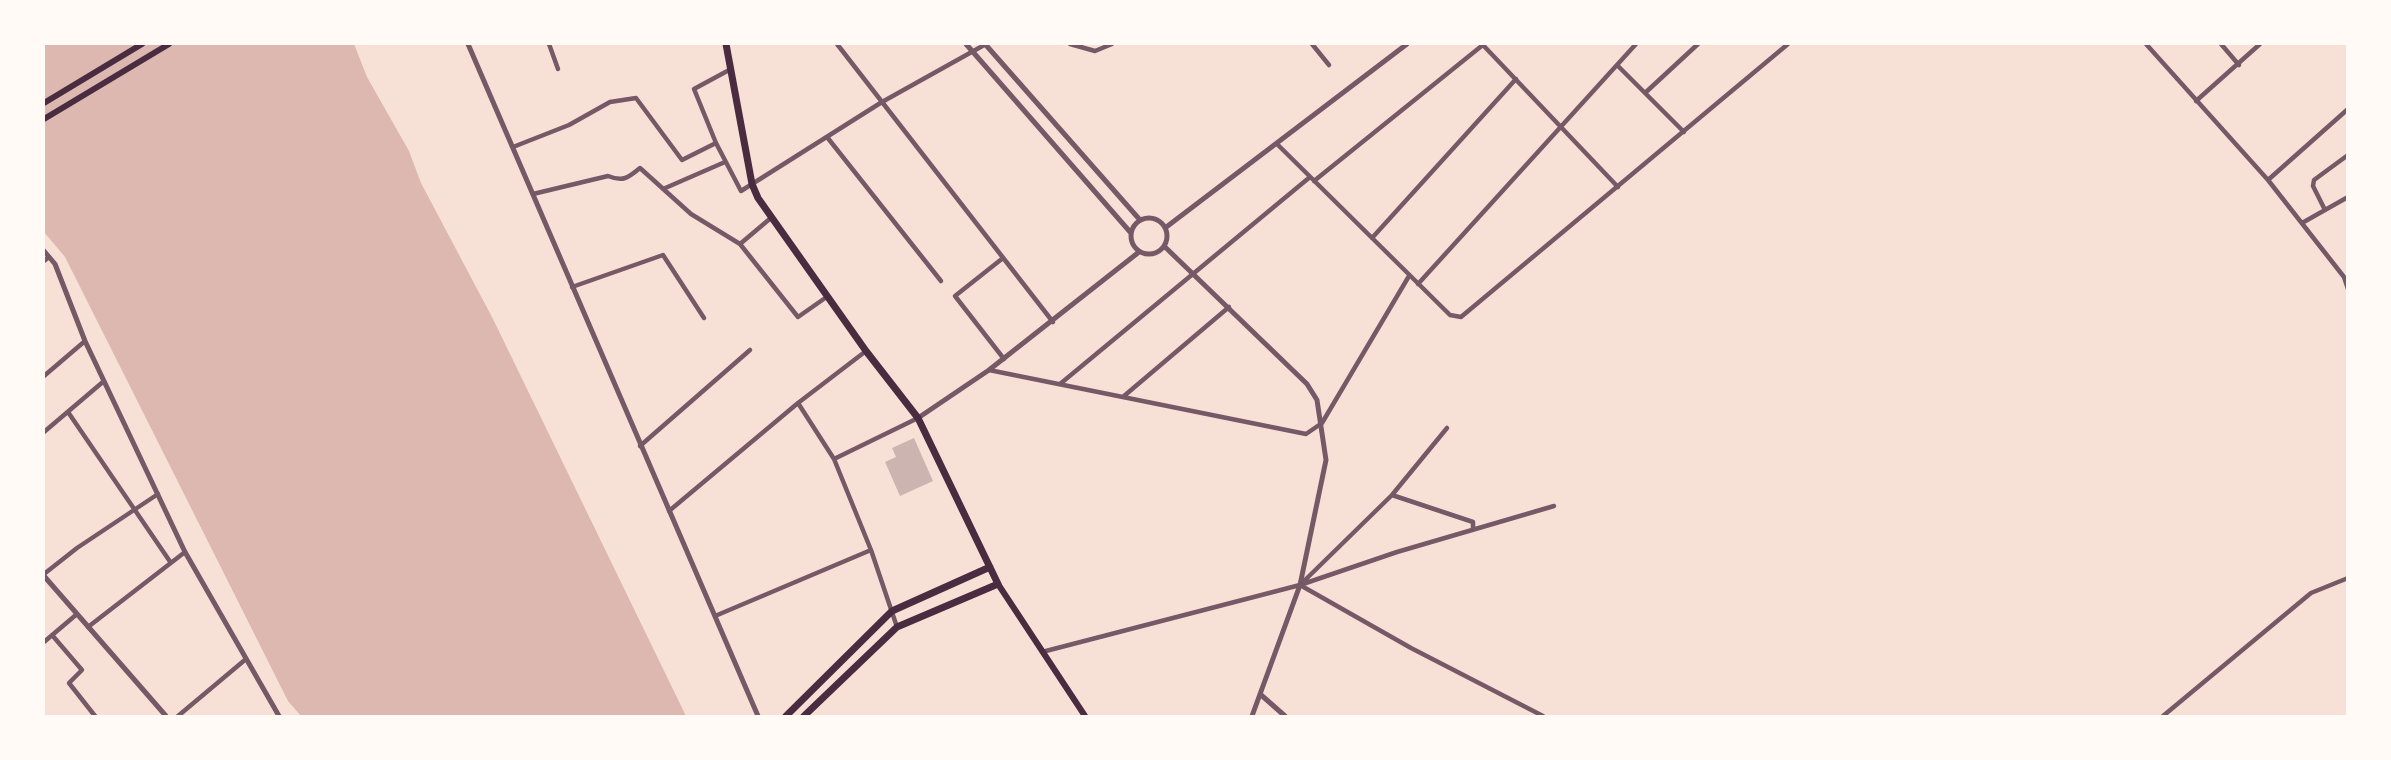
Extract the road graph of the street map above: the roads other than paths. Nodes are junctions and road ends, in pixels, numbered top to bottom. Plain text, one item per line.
1 (142, 44) edge
2 (169, 44) edge
3 (468, 44) edge
4 (549, 44) edge
5 (726, 44) edge
6 (837, 44) edge
7 (966, 44) edge
8 (986, 44) edge
9 (1070, 44) edge
10 (1112, 44) edge
11 (1312, 44) edge
12 (1407, 44) edge
13 (1483, 44) edge
14 (1636, 44) edge
15 (1698, 44) edge
16 (1788, 44) edge
17 (2146, 44) edge
18 (2221, 44) edge
19 (2260, 44) edge
20 (974, 52) junction
21 (1617, 64) junction
22 (1329, 65) dead end
23 (2239, 65) junction
24 (558, 69) dead end
25 (731, 69) junction
26 (1516, 79) junction
27 (1645, 93) junction
28 (2196, 101) junction
29 (882, 102) junction
30 (44, 103) edge
31 (2348, 109) edge
32 (44, 119) edge
33 (1560, 126) junction
34 (1684, 132) junction
35 (827, 137) junction
36 (716, 143) junction
37 (1277, 144) junction
38 (513, 147) junction
39 (2348, 155) edge
40 (725, 162) junction
41 (1312, 179) junction
42 (2268, 180) junction
43 (752, 184) junction
44 (1618, 187) junction
45 (663, 189) junction
46 (533, 194) junction
47 (2348, 197) edge
48 (2325, 210) junction
49 (772, 217) junction
50 (1140, 220) junction
51 (2301, 224) junction
52 (1165, 228) junction
53 (1131, 233) junction
54 (1372, 238) junction
55 (741, 244) junction
56 (1164, 246) junction
57 (44, 250) edge
58 (1139, 252) junction
59 (49, 257) junction
60 (1004, 258) junction
61 (44, 261) edge
62 (1192, 273) junction
63 (1409, 276) junction
64 (941, 281) dead end
65 (1418, 284) junction
66 (572, 287) junction
67 (2348, 289) edge
68 (828, 296) junction
69 (1229, 307) junction
70 (704, 318) dead end
71 (1053, 322) junction
72 (85, 341) junction
73 (750, 351) dead end
74 (866, 351) junction
75 (1004, 359) junction
76 (989, 370) junction
77 (45, 372) edge
78 (104, 381) junction
79 (1060, 384) junction
80 (1123, 396) junction
81 (798, 403) junction
82 (68, 412) junction
83 (918, 418) junction
84 (1322, 423) junction
85 (1447, 428) dead end
86 (44, 432) edge
87 (640, 446) junction
88 (834, 459) junction
89 (158, 494) junction
90 (1392, 495) junction
91 (1554, 506) dead end
92 (135, 509) junction
93 (668, 512) junction
94 (1473, 530) junction
95 (871, 550) junction
96 (185, 552) junction
97 (171, 562) junction
98 (990, 567) junction
99 (44, 575) edge
100 (2348, 578) edge
101 (998, 584) junction
102 (1300, 585) junction
103 (892, 611) junction
104 (77, 614) junction
105 (715, 616) junction
106 (88, 627) junction
107 (897, 627) junction
108 (52, 635) junction
109 (44, 642) edge
110 (1042, 652) junction
111 (246, 659) junction
112 (1260, 694) junction
113 (95, 717) edge
114 (166, 717) edge
115 (178, 717) edge
116 (279, 717) edge
117 (758, 717) edge
118 (786, 717) edge
119 (804, 717) edge
120 (1085, 717) edge
121 (1252, 717) edge
122 (1285, 717) edge
123 (1543, 717) edge
124 (2163, 717) edge

1 - 30 main road
2 - 32 main road
3 - 38 street
4 - 24 street
5 - 25 main road
6 - 29 street
7 - 20 street
8 - 20 street
8 - 50 street
9 - 10 street
11 - 22 street
12 - 37 street
13 - 26 street
13 - 41 street
14 - 21 street
15 - 27 street
16 - 34 street
17 - 28 street
18 - 23 street
19 - 23 street
20 - 29 street
20 - 53 street
21 - 27 street
21 - 33 street
23 - 28 street
25 - 36 street
25 - 43 main road
26 - 33 street
26 - 54 street
27 - 34 street
28 - 42 street
29 - 35 street
29 - 60 street
31 - 42 street
33 - 44 street
33 - 65 street
34 - 44 street
35 - 43 street
35 - 64 street
36 - 38 street
36 - 40 street
37 - 41 street
37 - 52 street
38 - 46 street
39 - 48 street
40 - 43 street
40 - 45 street
41 - 54 street
41 - 62 street
42 - 51 street
43 - 49 main road
44 - 65 street
45 - 46 street
45 - 55 street
46 - 66 street
47 - 48 street
48 - 51 street
49 - 55 street
49 - 68 main road
50 - 52 street
50 - 53 street
51 - 67 street
52 - 56 street
53 - 58 street
54 - 63 street
55 - 68 street
56 - 58 street
56 - 62 street
57 - 59 street
58 - 71 street
59 - 61 street
59 - 72 street
60 - 71 street
60 - 75 street
62 - 69 street
62 - 79 street
63 - 65 street
63 - 84 street
66 - 70 street
66 - 87 street
68 - 74 main road
69 - 80 street
69 - 84 street
71 - 75 street
72 - 77 street
72 - 78 street
73 - 87 street
74 - 81 street
74 - 83 main road
75 - 76 street
76 - 79 street
76 - 83 street
78 - 82 street
78 - 89 street
79 - 80 street
80 - 84 street
81 - 88 street
81 - 93 street
82 - 86 street
82 - 92 street
83 - 88 street
83 - 98 main road
84 - 102 street
85 - 90 street
87 - 93 street
88 - 95 street
89 - 92 street
89 - 96 street
90 - 94 street
90 - 102 street
91 - 94 street
92 - 97 street
92 - 99 street
93 - 105 street
94 - 102 street
95 - 103 street
95 - 105 street
96 - 97 street
96 - 111 street
97 - 106 street
98 - 101 main road
98 - 103 main road
99 - 104 street
100 - 124 street
101 - 107 main road
101 - 110 main road
102 - 110 street
102 - 112 street
102 - 123 street
103 - 107 street
103 - 118 main road
104 - 106 street
104 - 108 street
105 - 117 street
106 - 114 street
107 - 119 main road
108 - 109 street
108 - 113 street
110 - 120 main road
111 - 115 street
111 - 116 street
112 - 121 street
112 - 122 street

